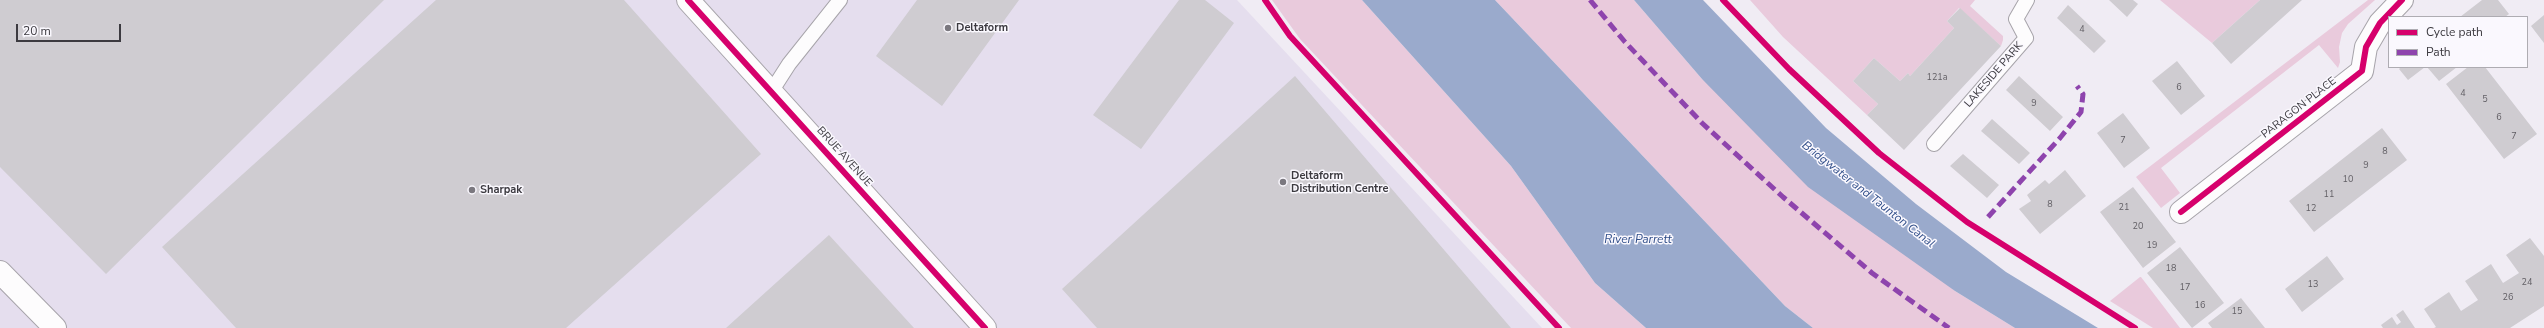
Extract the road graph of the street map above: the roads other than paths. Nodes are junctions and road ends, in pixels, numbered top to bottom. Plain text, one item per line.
1 (688, 0) edge
2 (840, 0) edge
3 (2027, 0) edge
4 (2402, 0) edge
5 (770, 92) junction
6 (1934, 144) dead end
7 (2182, 212) dead end
8 (0, 272) edge
9 (55, 328) edge
10 (985, 328) edge

1 - 5 street, BRUE AVENUE
2 - 5 lane
3 - 6 lane, LAKESIDE PARK
4 - 7 street, PARAGON PLACE
5 - 10 street, BRUE AVENUE
8 - 9 street

